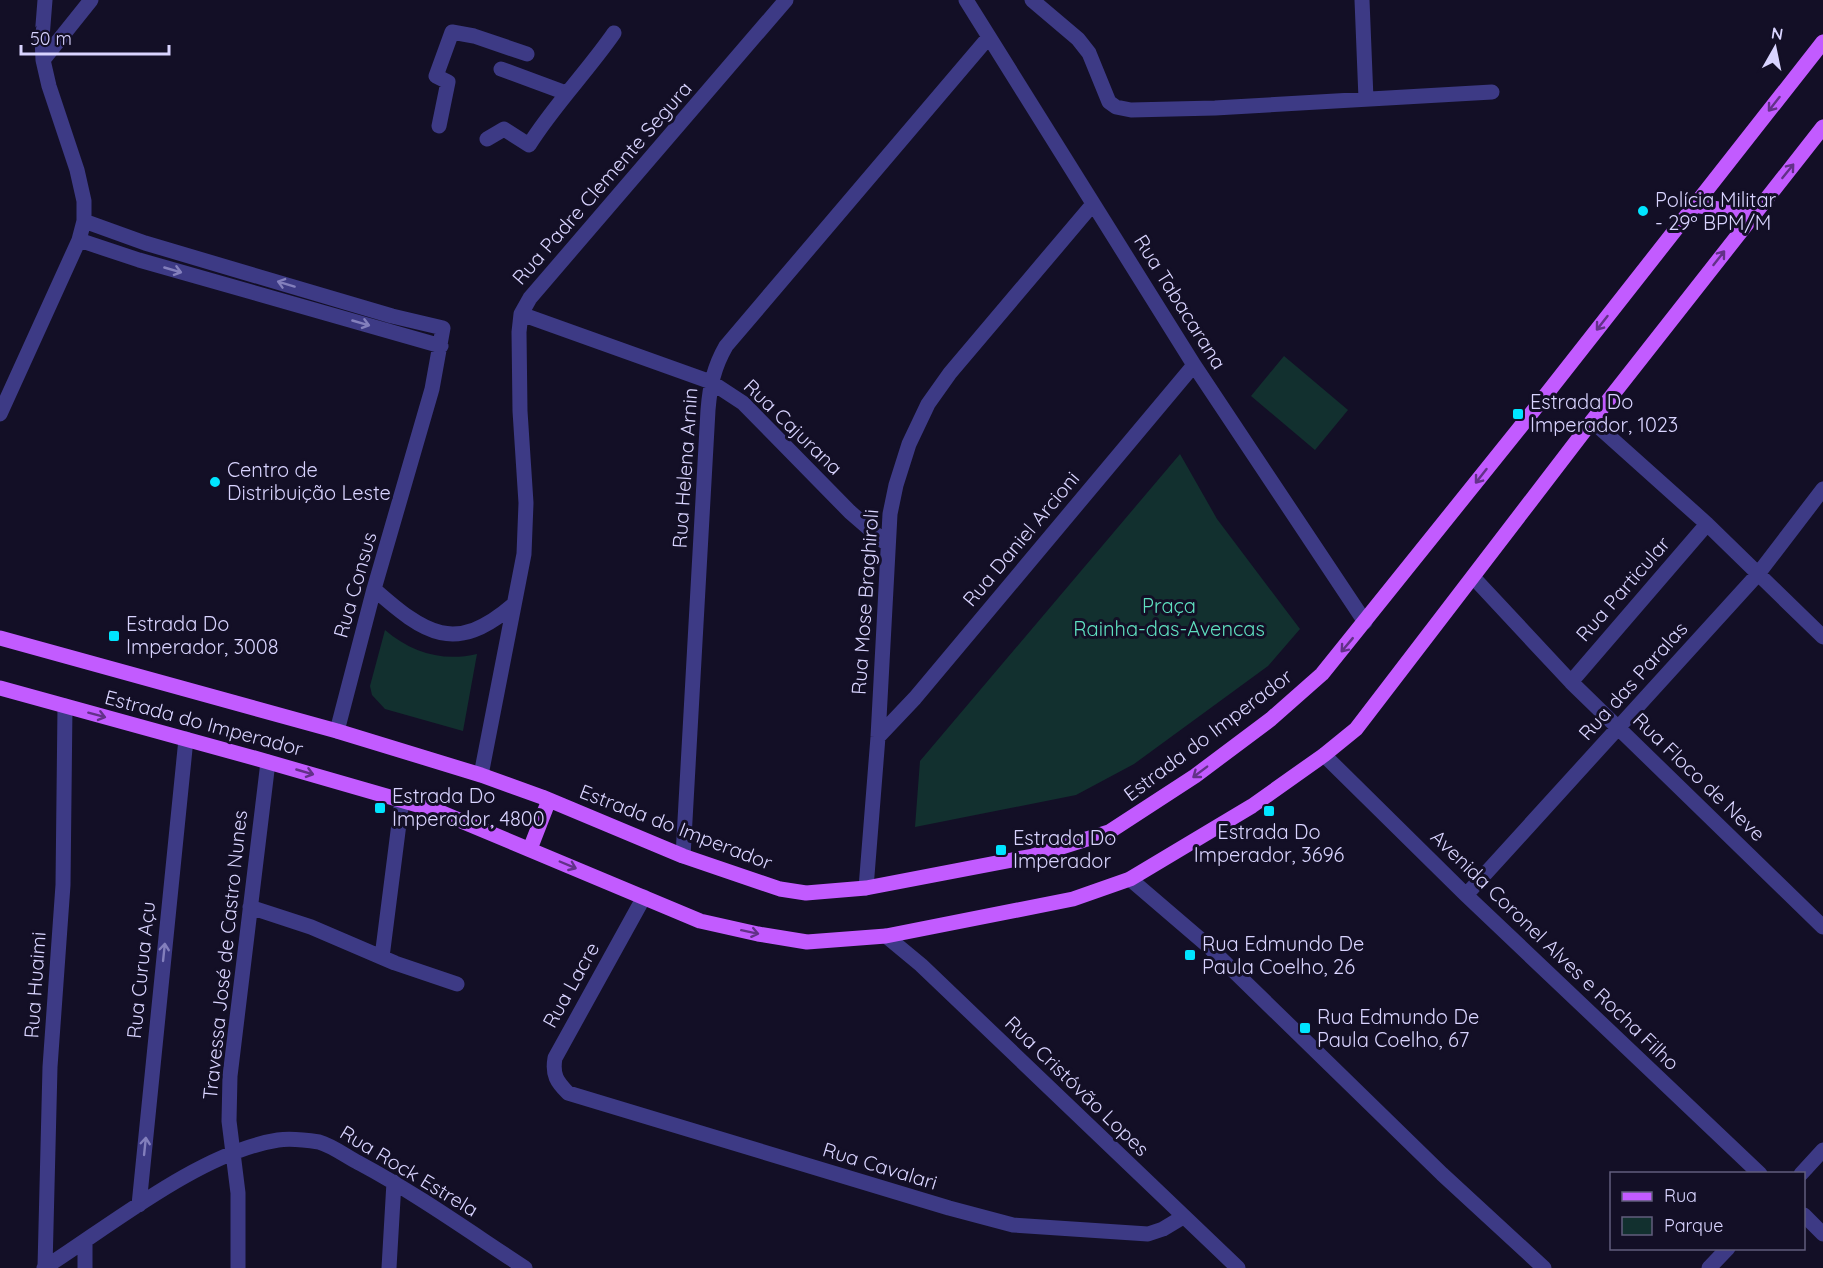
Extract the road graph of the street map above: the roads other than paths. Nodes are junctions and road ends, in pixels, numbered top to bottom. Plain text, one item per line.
1 (45, 0) edge
2 (91, 0) edge
3 (786, 0) edge
4 (966, 0) edge
5 (1032, 0) edge
6 (1362, 0) edge
7 (614, 33) dead end
8 (988, 38) junction
9 (1823, 42) edge
10 (527, 54) dead end
11 (44, 60) junction
12 (501, 69) dead end
13 (1491, 92) dead end
14 (566, 93) junction
15 (1365, 99) junction
16 (439, 126) dead end
17 (1823, 127) edge
18 (487, 139) dead end
19 (1093, 204) junction
20 (1695, 205) junction
21 (1753, 215) junction
22 (84, 221) junction
23 (79, 240) junction
24 (521, 314) junction
25 (441, 346) junction
26 (1194, 365) junction
27 (711, 382) junction
28 (0, 414) edge
29 (1592, 421) junction
30 (1823, 489) edge
31 (1707, 524) junction
32 (887, 544) junction
33 (1758, 574) junction
34 (1473, 577) junction
35 (374, 590) junction
36 (513, 605) junction
37 (1365, 622) junction
38 (1823, 637) edge
39 (0, 638) edge
40 (1571, 682) junction
41 (0, 688) edge
42 (65, 706) junction
43 (1619, 729) junction
44 (337, 731) junction
45 (878, 737) junction
46 (186, 739) junction
47 (1324, 754) junction
48 (268, 762) junction
49 (481, 775) junction
50 (402, 800) junction
51 (549, 800) junction
52 (530, 849) junction
53 (683, 856) junction
54 (1130, 879) junction
55 (866, 888) junction
56 (1466, 894) junction
57 (644, 897) junction
58 (250, 907) junction
59 (1823, 927) edge
60 (886, 936) junction
61 (382, 957) junction
62 (457, 984) dead end
63 (568, 1093) joint
64 (1823, 1150) edge
65 (233, 1153) junction
66 (1759, 1172) edge
67 (1802, 1172) edge
68 (394, 1182) junction
69 (139, 1205) junction
70 (1184, 1217) junction
71 (1805, 1217) edge
72 (1823, 1234) edge
73 (85, 1241) junction
74 (1726, 1250) edge
75 (45, 1268) edge
76 (85, 1268) edge
77 (238, 1268) edge
78 (389, 1268) edge
79 (525, 1268) edge
80 (1238, 1268) edge
81 (1544, 1268) edge
82 (1709, 1268) edge

1 - 11 street
2 - 11 street
3 - 24 street, Rua Padre Clemente Segura
4 - 8 street, Rua Tabacarana
5 - 15 street
6 - 15 street
7 - 14 street
8 - 19 street, Rua Tabacarana
8 - 27 street, Rua Helena Arnin
9 -> 20 main road, Estrada do Imperador
10 - 16 street
11 - 22 street
12 - 14 street
13 - 15 street
14 - 18 street
21 -> 17 main road, Estrada do Imperador
19 - 26 street, Rua Tabacarana
19 - 32 street, Rua Mose Braghiroli
20 - 21 main road
20 -> 37 main road, Estrada do Imperador
29 -> 21 main road, Estrada do Imperador
22 - 23 street
25 -> 22 street, Rua Consus
23 -> 25 street
23 - 28 street
24 - 27 street, Rua Cajurana
24 - 36 street, Rua Padre Clemente Segura
25 - 35 street, Rua Consus
26 - 37 street, Rua Tabacarana
26 - 45 street, Rua Daniel Arcioni
27 - 32 street, Rua Cajurana
27 - 53 street, Rua Helena Arnin
29 - 31 street
29 - 34 main road, Estrada do Imperador
30 - 33 street, Rua das Paralas
31 - 33 street
31 - 40 street, Rua Particular
32 - 45 street, Rua Mose Braghiroli
33 - 38 street
33 - 43 street, Rua das Paralas
34 - 40 street, Rua Floco de Neve
34 - 47 main road, Estrada do Imperador
35 - 36 street
35 - 44 street, Rua Consus
36 - 49 street, Rua Padre Clemente Segura
37 -> 55 main road, Estrada do Imperador
39 - 44 main road, Estrada do Imperador
40 - 43 street, Rua Floco de Neve
41 - 42 main road, Estrada do Imperador
42 -> 46 main road, Estrada do Imperador
42 - 75 street, Rua Huaimi
43 - 56 street, Rua das Paralas
43 - 59 street, Rua Floco de Neve
44 - 49 main road, Estrada do Imperador
45 - 55 street, Rua Mose Braghiroli
46 - 48 main road, Estrada do Imperador
69 -> 46 street, Rua Curua Açu
47 - 54 main road, Estrada do Imperador
47 - 56 street, Avenida Coronel Alves e Rocha Filho
48 -> 50 main road, Estrada do Imperador
48 - 58 street, Travessa José de Castro Nunes
49 - 51 main road, Estrada do Imperador
50 - 52 main road, Estrada do Imperador
50 - 61 street
51 - 52 main road
51 - 53 main road, Estrada do Imperador
52 -> 57 main road, Estrada do Imperador
53 - 55 main road, Estrada do Imperador
54 - 60 main road, Estrada do Imperador
54 - 81 street
56 - 66 street, Avenida Coronel Alves e Rocha Filho
57 -> 60 main road, Estrada do Imperador
57 - 63 street, Rua Lacre
58 - 61 street
58 - 65 street, Travessa José de Castro Nunes
60 - 70 street, Rua Cristóvão Lopes
61 - 62 street
63 - 70 street, Rua Cavalari
64 - 67 street
65 - 68 street, Rua Rock Estrela
65 - 69 street, Rua Rock Estrela
65 - 77 street, Travessa José de Castro Nunes
68 - 78 street
68 - 79 street, Rua Rock Estrela
69 - 73 street, Rua Rock Estrela
70 - 80 street, Rua Cristóvão Lopes
71 - 72 street
73 - 75 street, Rua Rock Estrela
73 - 76 street
74 - 82 street

